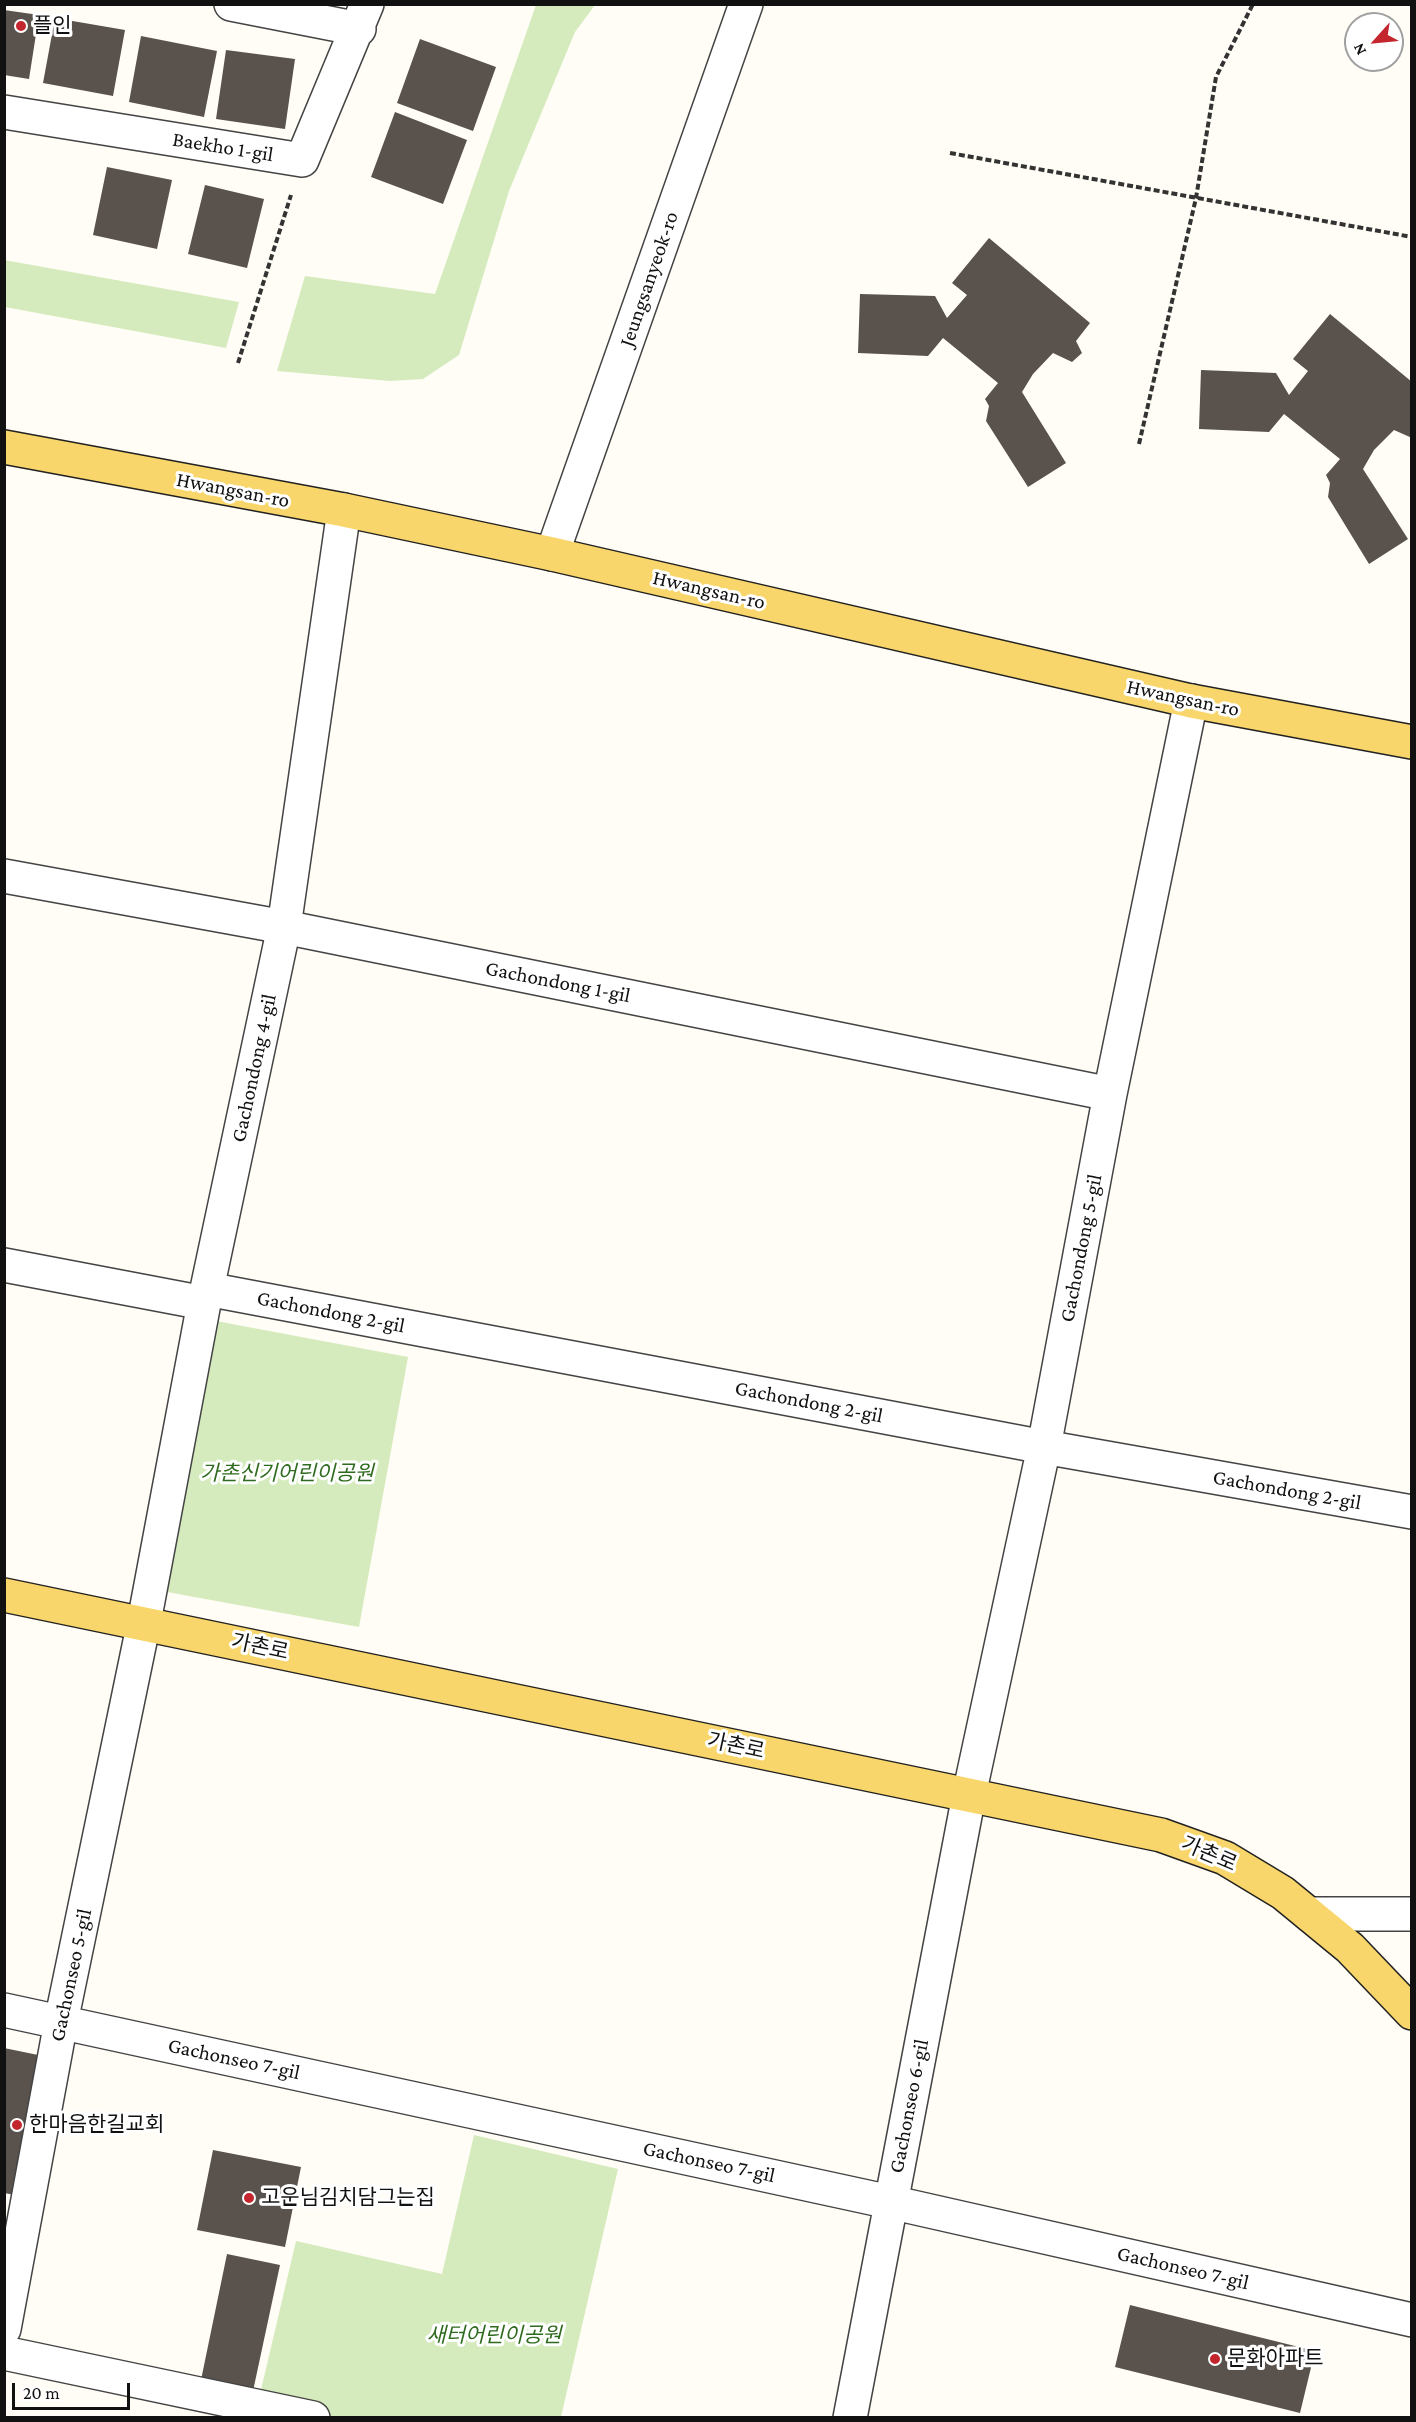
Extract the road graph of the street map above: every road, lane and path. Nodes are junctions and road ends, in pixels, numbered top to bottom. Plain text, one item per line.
1 (231, 4) edge
2 (746, 4) edge
3 (1253, 4) edge
4 (363, 17) edge
5 (4, 112) edge
6 (950, 153) dead end
7 (302, 160) junction
8 (1196, 198) junction
9 (1412, 237) edge
10 (238, 363) dead end
11 (1139, 444) dead end
12 (4, 447) edge
13 (344, 510) junction
14 (552, 554) junction
15 (1191, 701) junction
16 (1412, 742) edge
17 (4, 876) edge
18 (284, 927) junction
19 (1110, 1094) junction
20 (4, 1265) edge
21 (206, 1296) junction
22 (1044, 1447) junction
23 (1412, 1512) edge
24 (4, 1595) edge
25 (144, 1622) junction
26 (969, 1795) junction
27 (1309, 1914) junction
28 (1412, 1914) edge
29 (4, 2010) edge
30 (1412, 2013) edge
31 (61, 2022) junction
32 (890, 2202) junction
33 (1412, 2320) edge
34 (4, 2329) edge
35 (4, 2353) edge
36 (312, 2418) edge
37 (850, 2418) edge

1 - 4 street, Baekho 1-gil
2 - 14 street, Jeungsanyeok-ro
3 - 8 path
4 - 7 street, Baekho 1-gil
5 - 7 street, Baekho 1-gil
6 - 8 path
7 - 10 path
8 - 9 path
8 - 11 path
12 - 13 main road, Hwangsan-ro
13 - 14 main road, Hwangsan-ro
13 - 18 street, Gachondong 4-gil
14 - 15 main road, Hwangsan-ro
15 - 16 main road, Hwangsan-ro
15 - 19 street, Gachondong 5-gil
17 - 18 street, Gachondong 1-gil
18 - 19 street, Gachondong 1-gil
18 - 21 street, Gachondong 4-gil
19 - 22 street, Gachondong 5-gil
20 - 21 street, Gachondong 2-gil
21 - 22 street, Gachondong 2-gil
21 - 25 street, Gachondong 4-gil
22 - 23 street, Gachondong 2-gil
22 - 26 street, Gachondong 5-gil
24 - 25 main road, 가촌로
25 - 26 main road, 가촌로
25 - 31 street, Gachonseo 5-gil
26 - 27 main road, 가촌로
26 - 32 street, Gachonseo 6-gil
27 - 28 street
27 - 30 main road, 가촌로
29 - 31 street, Gachonseo 7-gil
31 - 32 street, Gachonseo 7-gil
31 - 34 street, Gachonseo 5-gil
32 - 33 street, Gachonseo 7-gil
32 - 37 street, Gachonseo 6-gil
35 - 36 street

